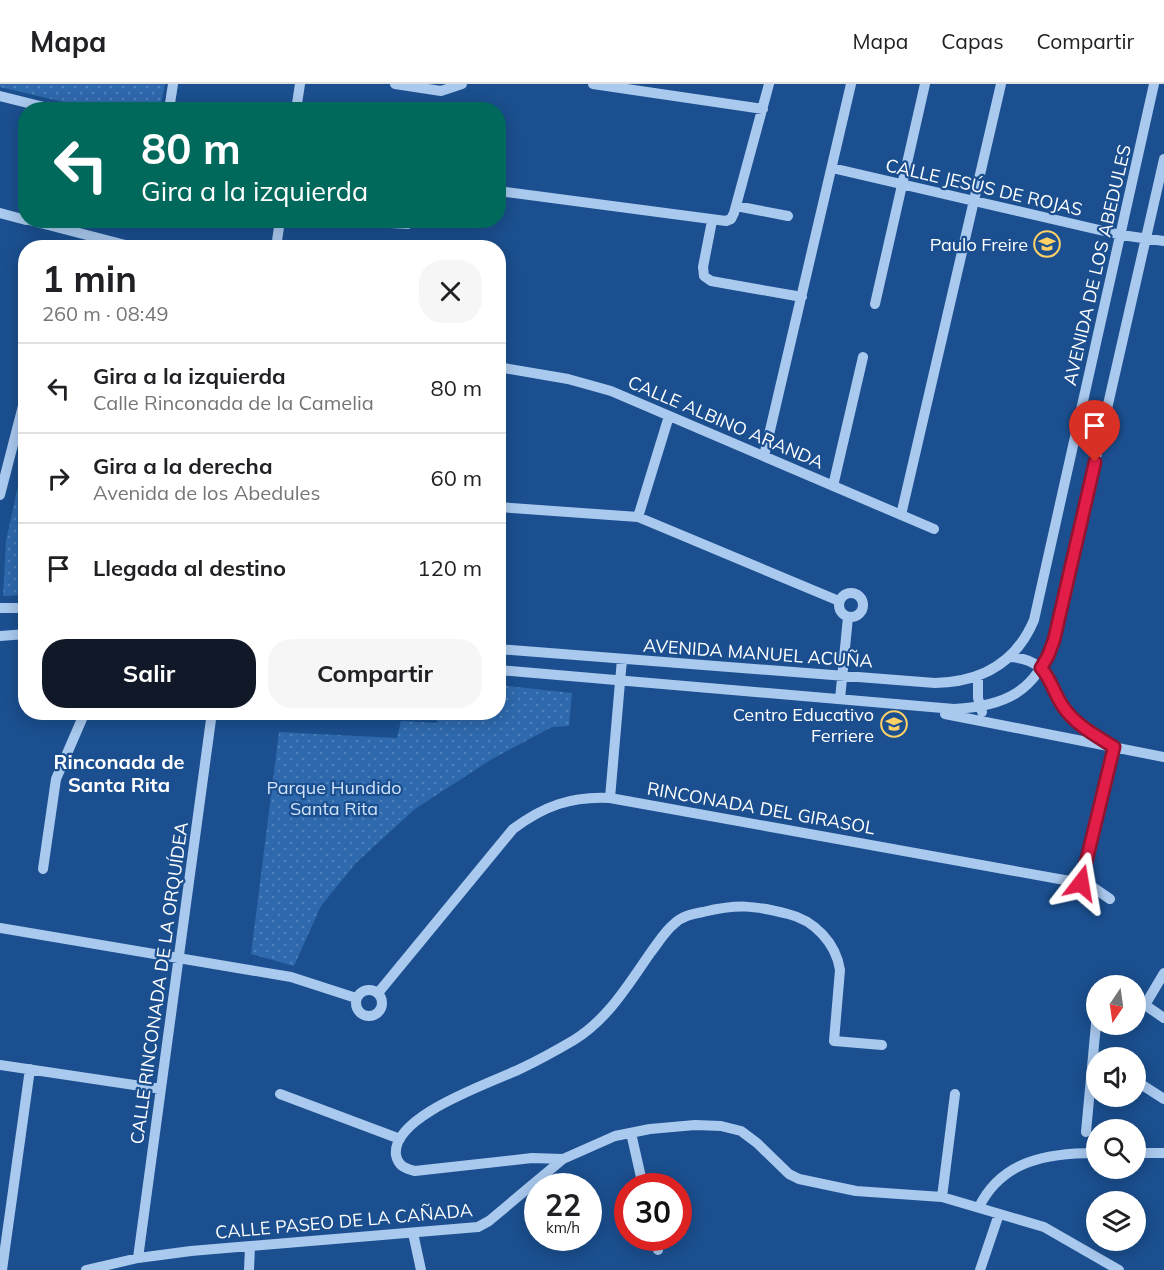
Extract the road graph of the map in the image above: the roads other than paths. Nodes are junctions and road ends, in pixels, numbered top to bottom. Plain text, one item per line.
1 (173, 84) edge
2 (300, 84) edge
3 (395, 84) edge
4 (462, 84) edge
5 (593, 84) edge
6 (770, 84) edge
7 (851, 84) edge
8 (925, 84) edge
9 (1001, 84) edge
10 (1154, 84) edge
11 (0, 96) edge
12 (24, 102) edge
13 (170, 102) edge
14 (297, 102) edge
15 (763, 109) junction
16 (1164, 159) edge
17 (832, 168) junction
18 (902, 185) junction
19 (506, 192) edge
20 (974, 201) junction
21 (736, 206) junction
22 (0, 213) edge
23 (788, 216) dead end
24 (18, 218) edge
25 (712, 221) junction
26 (58, 228) edge
27 (1121, 235) junction
28 (1146, 239) junction
29 (106, 240) edge
30 (1164, 241) edge
31 (802, 297) junction
32 (875, 304) dead end
33 (863, 357) dead end
34 (506, 368) edge
35 (669, 416) junction
36 (18, 425) edge
37 (764, 456) junction
38 (833, 486) junction
39 (0, 495) edge
40 (506, 508) edge
41 (901, 515) junction
42 (638, 517) junction
43 (934, 529) dead end
44 (839, 601) junction
45 (0, 608) edge
46 (18, 608) edge
47 (848, 616) junction
48 (18, 635) edge
49 (0, 636) edge
50 (506, 650) edge
51 (1009, 657) junction
52 (622, 659) junction
53 (1041, 668) junction
54 (506, 671) edge
55 (843, 676) junction
56 (978, 677) junction
57 (620, 680) junction
58 (840, 699) junction
59 (894, 704) junction
60 (980, 708) junction
61 (82, 720) edge
62 (211, 720) edge
63 (986, 722) junction
64 (1114, 747) junction
65 (1164, 757) edge
66 (610, 798) junction
67 (44, 869) dead end
68 (1081, 883) junction
69 (1110, 900) dead end
70 (0, 928) edge
71 (179, 958) junction
72 (1164, 973) edge
73 (378, 993) junction
74 (356, 998) junction
75 (1164, 1018) edge
76 (882, 1045) dead end
77 (0, 1065) edge
78 (30, 1069) junction
79 (1146, 1087) edge
80 (161, 1089) junction
81 (280, 1094) dead end
82 (955, 1094) dead end
83 (1164, 1099) edge
84 (631, 1133) junction
85 (400, 1139) junction
86 (1086, 1153) edge
87 (1146, 1153) edge
88 (1164, 1153) edge
89 (563, 1159) junction
90 (640, 1173) edge
91 (942, 1197) junction
92 (979, 1208) junction
93 (999, 1214) junction
94 (413, 1233) junction
95 (250, 1247) junction
96 (138, 1258) junction
97 (2, 1270) edge
98 (86, 1270) edge
99 (249, 1270) edge
100 (422, 1270) edge
101 (980, 1270) edge
102 (1119, 1270) edge

1 - 13 street
2 - 14 street
3 - 4 street
5 - 15 street
6 - 15 street
7 - 17 street
8 - 18 street
9 - 20 street
10 - 27 street, AVENIDA DE LOS ABEDULES
11 - 12 street
15 - 21 street
16 - 28 street
17 - 18 street, CALLE JESÚS DE ROJAS
17 - 31 street
18 - 20 street, CALLE JESÚS DE ROJAS
18 - 32 street
19 - 25 street
20 - 27 street, CALLE JESÚS DE ROJAS
20 - 41 street
21 - 23 street
21 - 25 street
22 - 24 street
25 - 31 street
26 - 29 street
27 - 28 street, CALLE JESÚS DE ROJAS
27 - 51 street, AVENIDA DE LOS ABEDULES
28 - 30 street, CALLE JESÚS DE ROJAS
28 - 53 street
31 - 37 street
33 - 38 street
34 - 35 street, CALLE ALBINO ARANDA
35 - 37 street, CALLE ALBINO ARANDA
35 - 42 street
36 - 39 street
37 - 38 street, CALLE ALBINO ARANDA
38 - 41 street, CALLE ALBINO ARANDA
40 - 42 street
41 - 43 street, CALLE ALBINO ARANDA
42 - 44 street
44 - 47 street
44 - 47 street
45 - 46 street
47 - 55 street
48 - 49 street
50 - 52 street, AVENIDA MANUEL ACUÑA
51 - 53 street
51 - 56 street, AVENIDA MANUEL ACUÑA
52 - 55 street, AVENIDA MANUEL ACUÑA
52 - 57 street
53 - 60 street
53 - 64 street
54 - 57 street, AVENIDA MANUEL ACUÑA
55 - 56 street, AVENIDA MANUEL ACUÑA
55 - 58 street
56 - 60 street
57 - 58 street, AVENIDA MANUEL ACUÑA
57 - 66 street
58 - 59 street, AVENIDA MANUEL ACUÑA
59 - 60 street
59 - 63 street
60 - 63 street
61 - 67 street
62 - 71 street, CALLE RINCONADA DE LA ORQUÍDEA
63 - 64 street
64 - 65 street
64 - 68 street
66 - 68 street, RINCONADA DEL GIRASOL
66 - 73 street, RINCONADA DEL GIRASOL
68 - 69 street, RINCONADA DEL GIRASOL
70 - 71 street
71 - 74 street
71 - 80 street, CALLE RINCONADA DE LA ORQUÍDEA
72 - 75 street
73 - 74 street
73 - 74 street
76 - 85 street
77 - 78 street
78 - 80 street
78 - 97 street
79 - 83 street
80 - 96 street, CALLE RINCONADA DE LA ORQUÍDEA
81 - 85 street
82 - 91 street
84 - 89 street, CALLE PASEO DE LA CAÑADA
84 - 90 street
84 - 91 street, CALLE PASEO DE LA CAÑADA
85 - 89 street
86 - 92 street
87 - 88 street
89 - 94 street, CALLE PASEO DE LA CAÑADA
91 - 92 street, CALLE PASEO DE LA CAÑADA
92 - 93 street, CALLE PASEO DE LA CAÑADA
93 - 101 street
93 - 102 street, CALLE PASEO DE LA CAÑADA
94 - 95 street, CALLE PASEO DE LA CAÑADA
94 - 100 street
95 - 96 street, CALLE PASEO DE LA CAÑADA
95 - 99 street
96 - 98 street, CALLE PASEO DE LA CAÑADA

